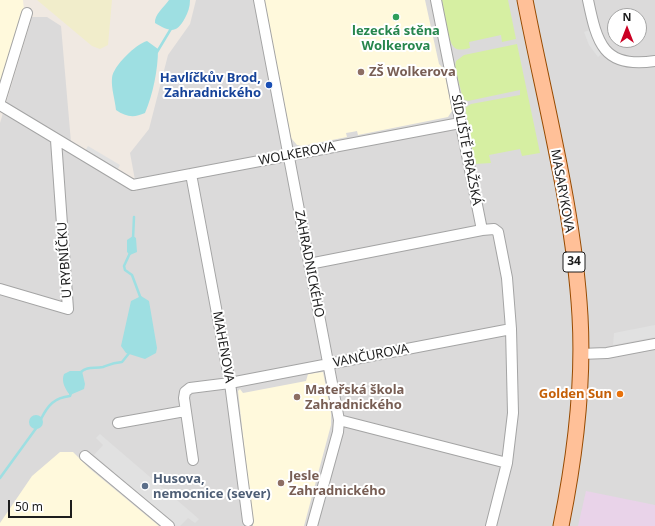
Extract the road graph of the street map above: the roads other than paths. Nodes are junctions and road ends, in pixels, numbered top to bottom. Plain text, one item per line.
1 (259, 0) edge
2 (436, 0) edge
3 (524, 0) edge
4 (588, 0) edge
5 (27, 13) dead end
6 (655, 63) edge
7 (0, 101) edge
8 (0, 105) edge
9 (460, 123) junction
10 (56, 140) junction
11 (288, 156) junction
12 (191, 174) junction
13 (482, 230) junction
14 (309, 264) junction
15 (0, 289) edge
16 (511, 329) junction
17 (655, 344) edge
18 (580, 354) junction
19 (329, 364) junction
20 (230, 383) junction
21 (185, 411) junction
22 (339, 420) junction
23 (118, 423) dead end
24 (85, 456) dead end
25 (193, 460) dead end
26 (507, 463) junction
27 (248, 521) dead end
28 (169, 526) edge
29 (312, 526) edge
30 (491, 526) edge
31 (561, 526) edge

1 - 11 street, ZAHRADNICKÉHO
2 - 9 street, SÍDLIŠTĚ PRAŽSKÁ
3 - 18 main road, MASARYKOVA / 34
4 - 6 street
5 - 7 street
8 - 10 street
9 - 11 street, WOLKEROVA
9 - 13 street, SÍDLIŠTĚ PRAŽSKÁ
10 - 12 street, WOLKEROVA
10 - 15 street, U RYBNÍČKU
11 - 12 street, WOLKEROVA
11 - 14 street, ZAHRADNICKÉHO
12 - 20 street, MAHENOVA
13 - 14 street
13 - 16 street
14 - 19 street, ZAHRADNICKÉHO
16 - 19 street, VANČUROVA
16 - 26 street
17 - 18 street
18 - 31 main road, MASARYKOVA / 34
19 - 20 street, VANČUROVA
19 - 22 street, ZAHRADNICKÉHO
20 - 21 street, VANČUROVA
20 - 27 street, MAHENOVA
21 - 23 street
21 - 25 street
22 - 26 street
22 - 29 street, ZAHRADNICKÉHO
24 - 28 street
26 - 30 street

